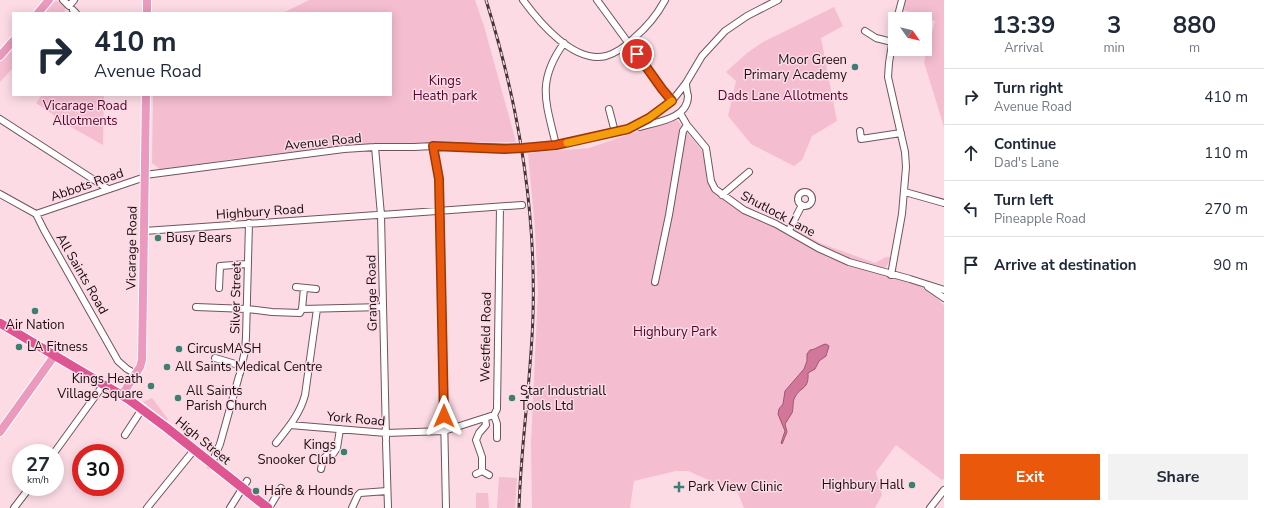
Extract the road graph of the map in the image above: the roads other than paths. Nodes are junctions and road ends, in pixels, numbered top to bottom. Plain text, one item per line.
1 (49, 0) edge
2 (63, 0) edge
3 (74, 0) edge
4 (147, 0) edge
5 (523, 0) edge
6 (597, 0) edge
7 (665, 0) edge
8 (778, 0) edge
9 (902, 0) edge
10 (73, 10) edge
11 (39, 12) edge
12 (147, 12) edge
13 (899, 12) edge
14 (865, 31) dead end
15 (888, 41) edge
16 (12, 42) edge
17 (564, 43) junction
18 (629, 43) junction
19 (0, 56) edge
20 (890, 56) edge
21 (686, 83) junction
22 (146, 96) edge
23 (672, 101) junction
24 (609, 108) dead end
25 (680, 113) junction
26 (0, 119) edge
27 (687, 125) junction
28 (628, 129) junction
29 (860, 131) dead end
30 (615, 132) junction
31 (901, 133) junction
32 (556, 145) junction
33 (433, 146) junction
34 (375, 147) junction
35 (749, 172) dead end
36 (145, 176) junction
37 (108, 189) junction
38 (905, 192) junction
39 (0, 194) edge
40 (722, 195) junction
41 (944, 203) edge
42 (522, 205) dead end
43 (802, 205) dead end
44 (500, 207) junction
45 (440, 211) junction
46 (36, 214) junction
47 (379, 215) junction
48 (249, 223) junction
49 (789, 230) junction
50 (144, 231) junction
51 (247, 264) junction
52 (891, 275) junction
53 (654, 282) dead end
54 (925, 285) junction
55 (296, 287) dead end
56 (219, 288) dead end
57 (304, 288) junction
58 (316, 289) dead end
59 (944, 290) edge
60 (944, 298) edge
61 (196, 307) dead end
62 (383, 307) junction
63 (247, 309) junction
64 (317, 309) junction
65 (302, 310) junction
66 (0, 323) edge
67 (55, 355) junction
68 (216, 358) dead end
69 (242, 366) junction
70 (136, 374) junction
71 (104, 384) junction
72 (122, 395) junction
73 (142, 409) junction
74 (494, 415) junction
75 (485, 418) junction
76 (290, 425) junction
77 (340, 429) junction
78 (444, 431) junction
79 (0, 432) edge
80 (125, 435) dead end
81 (386, 438) junction
82 (497, 438) dead end
83 (276, 443) dead end
84 (61, 444) edge
85 (194, 450) junction
86 (211, 464) junction
87 (322, 469) dead end
88 (482, 471) junction
89 (476, 474) dead end
90 (489, 475) dead end
91 (245, 485) junction
92 (281, 488) dead end
93 (944, 490) edge
94 (387, 491) junction
95 (23, 496) edge
96 (14, 508) edge
97 (147, 508) edge
98 (230, 508) edge
99 (268, 508) edge
100 (352, 508) edge
101 (388, 508) edge
102 (446, 508) edge
103 (930, 508) edge

1 - 11 main road
2 - 10 street
3 - 10 street
4 - 12 main road
5 - 17 street
6 - 18 street
7 - 18 street
8 - 21 street
9 - 13 street
14 - 15 street
16 - 19 main road
17 - 18 street
17 - 32 street
18 - 23 street
20 - 31 street
21 - 23 street
21 - 25 street
22 - 36 main road, Vicarage Road
23 - 28 street
24 - 30 street
25 - 27 street, Shutlock Lane
25 - 28 street
26 - 37 street
27 - 40 street, Shutlock Lane
27 - 53 street
28 - 30 street, Avenue Road
29 - 31 street
30 - 32 street, Avenue Road
31 - 38 street
32 - 33 street, Avenue Road
33 - 34 street, Avenue Road
33 - 45 street
34 - 36 street, Avenue Road
34 - 47 street, Grange Road
35 - 40 street
36 - 37 street, Abbots Road
36 - 50 main road, Vicarage Road
37 - 46 street, Abbots Road
38 - 41 street
38 - 52 street
39 - 46 street
40 - 49 street, Shutlock Lane
42 - 44 street, Highbury Road
43 - 49 street
44 - 45 street, Highbury Road
44 - 74 street, Westfield Road
45 - 47 street, Highbury Road
45 - 78 street
46 - 70 street, All Saints Road
47 - 48 street, Highbury Road
47 - 62 street, Grange Road
48 - 50 street, Highbury Road
48 - 51 street, Silver Street
49 - 52 street, Shutlock Lane
50 - 70 main road, Vicarage Road
51 - 56 street
51 - 63 street, Silver Street
52 - 54 street, Shutlock Lane
54 - 59 street
54 - 60 street
55 - 57 street
57 - 58 street
57 - 65 street
61 - 63 street
62 - 64 street
62 - 81 street, Grange Road
63 - 65 street
63 - 69 street, Silver Street
64 - 65 street
64 - 76 street
66 - 67 highway, High Street
67 - 71 highway, High Street
67 - 79 main road
68 - 69 street
69 - 86 street, Silver Street
70 - 72 main road, Vicarage Road
71 - 72 highway, High Street
71 - 84 street
72 - 73 highway, High Street
73 - 80 street
73 - 85 highway, High Street
74 - 75 street
74 - 82 street, Westfield Road
75 - 78 street
75 - 88 street
76 - 77 street, York Road
76 - 83 street
77 - 81 street, York Road
77 - 87 street
78 - 81 street, York Road
78 - 102 street
81 - 94 street, Grange Road
85 - 86 highway, High Street
85 - 97 street
86 - 91 highway, High Street
88 - 89 street
88 - 90 street
91 - 98 street
91 - 99 highway, High Street
92 - 99 street
93 - 103 street
94 - 100 street
94 - 101 street, Grange Road
95 - 96 street

